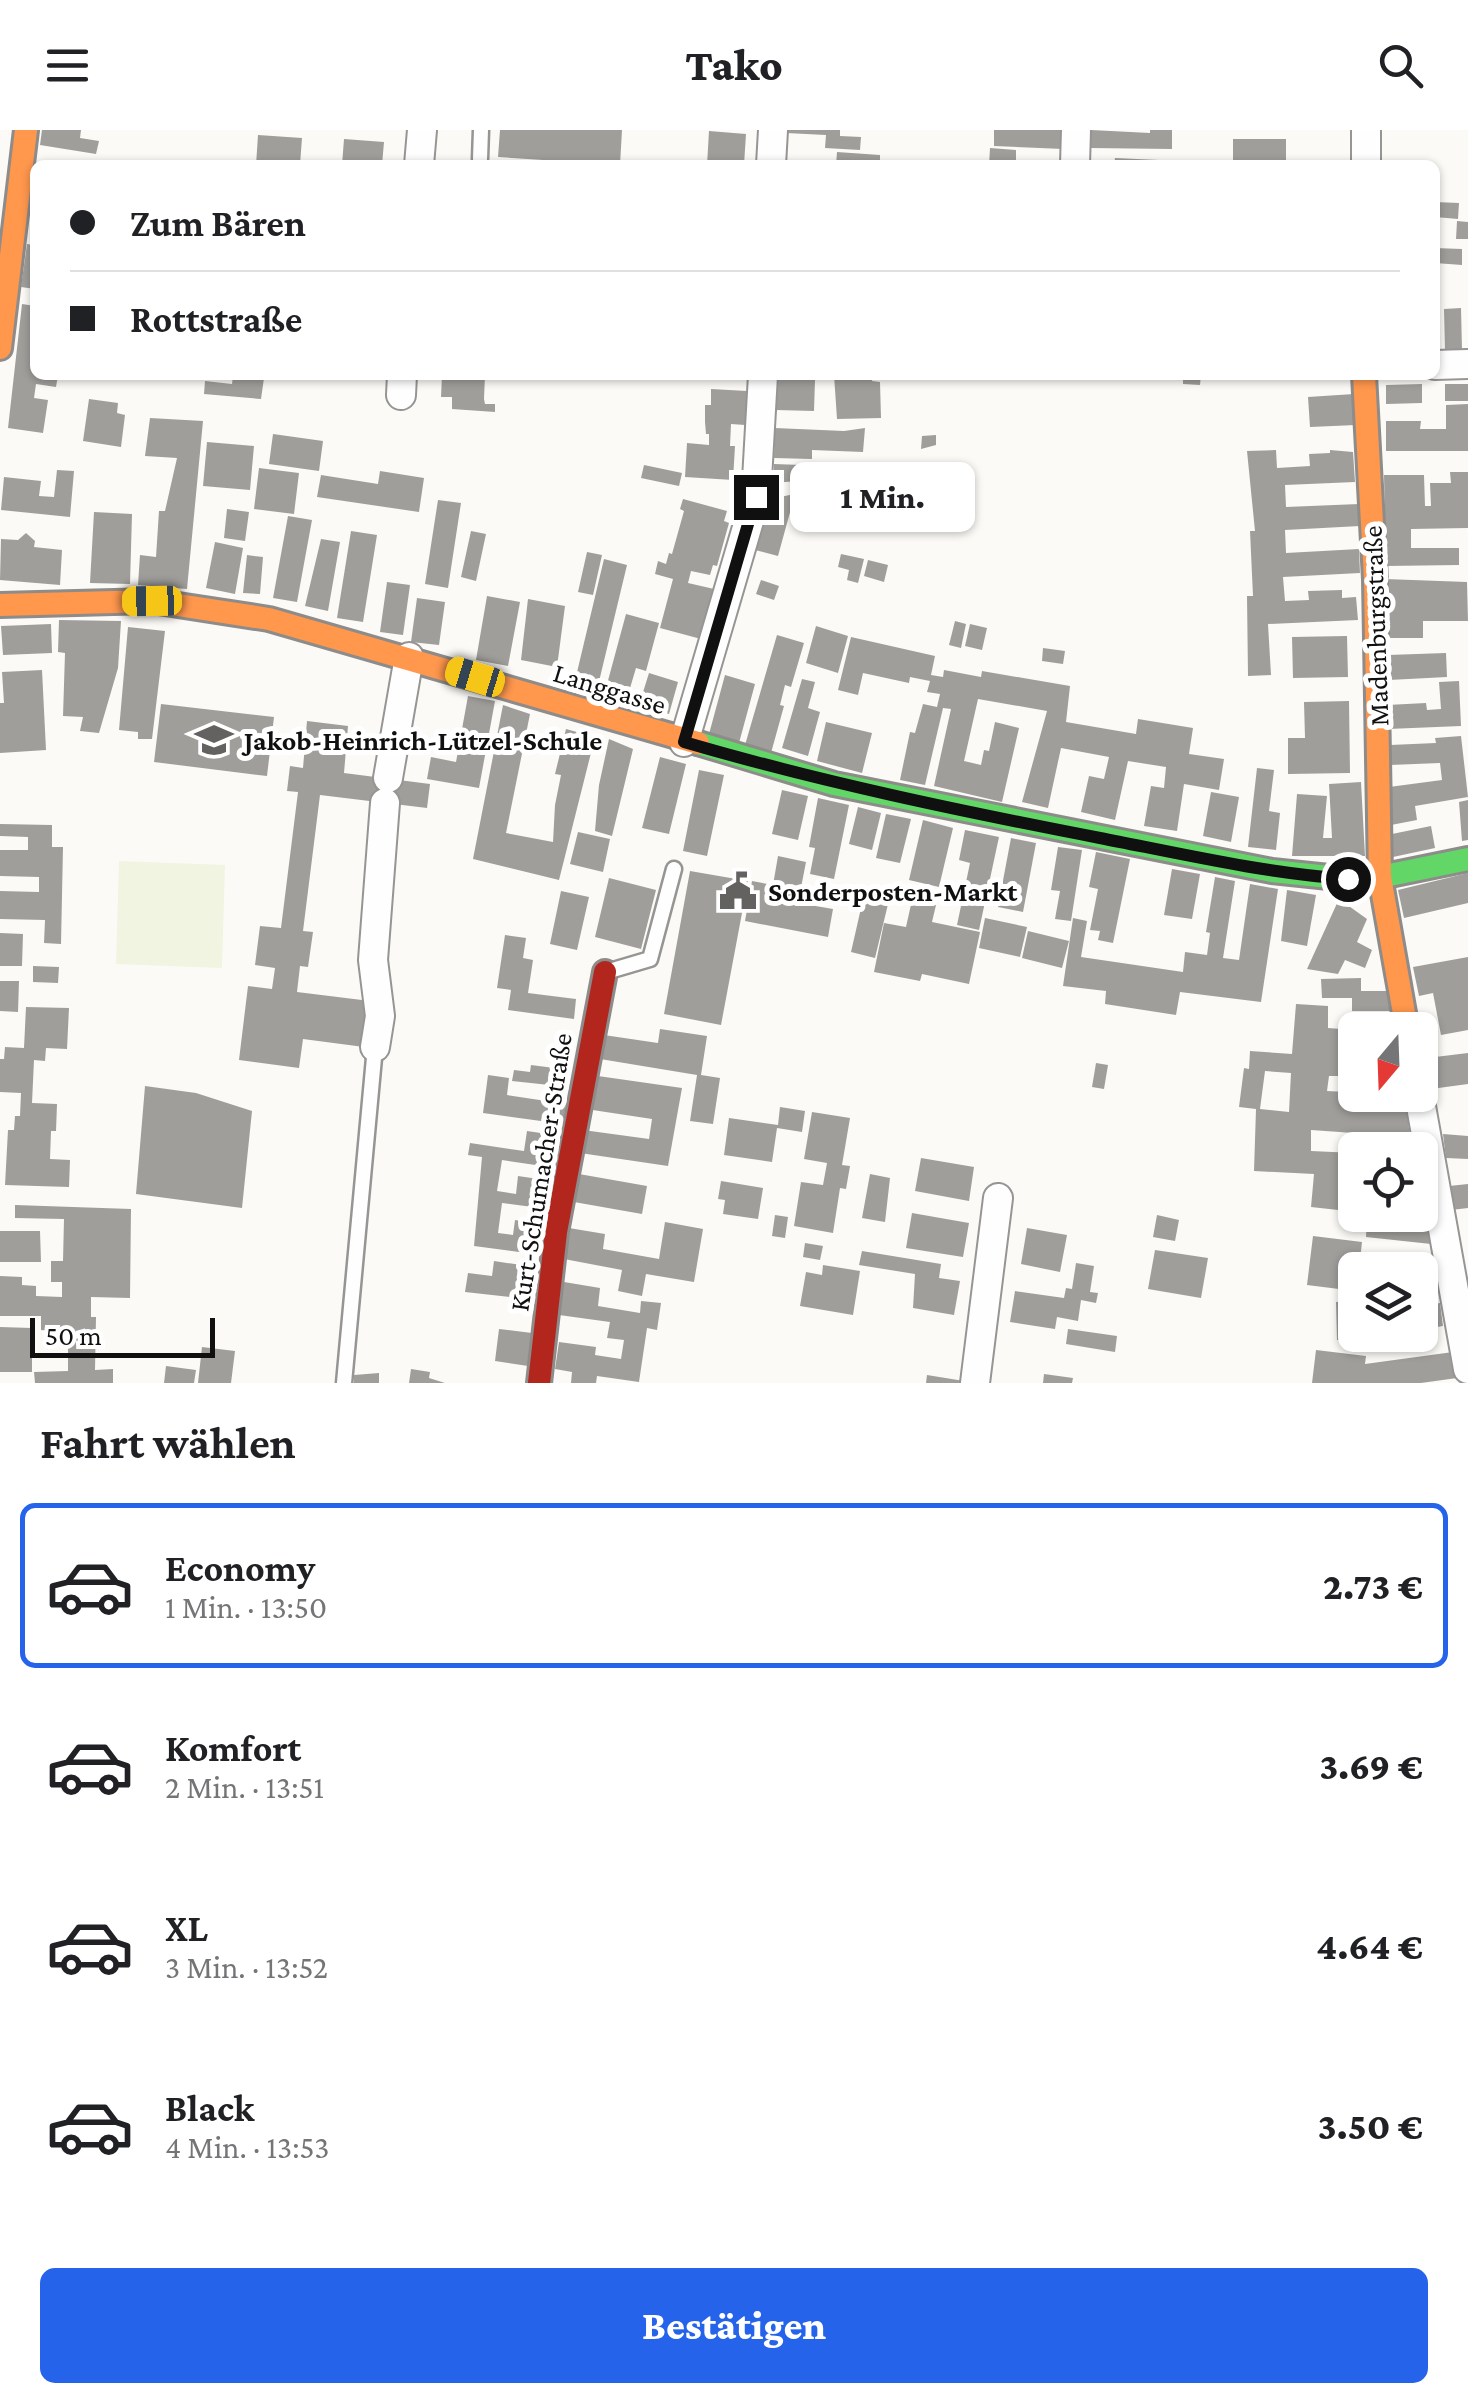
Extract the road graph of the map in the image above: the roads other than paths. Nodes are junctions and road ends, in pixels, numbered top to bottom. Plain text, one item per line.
1 (26, 130) edge
2 (422, 130) edge
3 (482, 130) edge
4 (774, 130) edge
5 (1076, 130) edge
6 (1366, 130) edge
7 (419, 160) edge
8 (480, 160) dead end
9 (771, 160) edge
10 (1076, 160) edge
11 (1366, 160) edge
12 (0, 348) edge
13 (1440, 364) edge
14 (1468, 364) edge
15 (763, 380) edge
16 (1364, 380) edge
17 (0, 606) edge
18 (409, 657) junction
19 (684, 742) junction
20 (1468, 858) edge
21 (674, 869) dead end
22 (1380, 877) junction
23 (605, 972) joint
24 (1404, 1012) edge
25 (375, 1047) joint
26 (1422, 1112) edge
27 (998, 1198) dead end
28 (1468, 1368) edge
29 (344, 1383) edge
30 (539, 1383) edge
31 (975, 1383) edge

1 - 12 main road
2 - 7 street
3 - 8 lane
4 - 9 street
5 - 10 street
6 - 11 street
13 - 14 street
15 - 19 street
16 - 22 main road, Madenburgstraße
17 - 18 main road, Langgasse
18 - 19 main road, Langgasse
18 - 25 street
19 - 22 main road, Langgasse
20 - 22 main road, Langgasse
21 - 23 lane
22 - 24 main road, Madenburgstraße
23 - 30 main road, Kurt-Schumacher-Straße
25 - 29 lane
26 - 28 street
27 - 31 street

